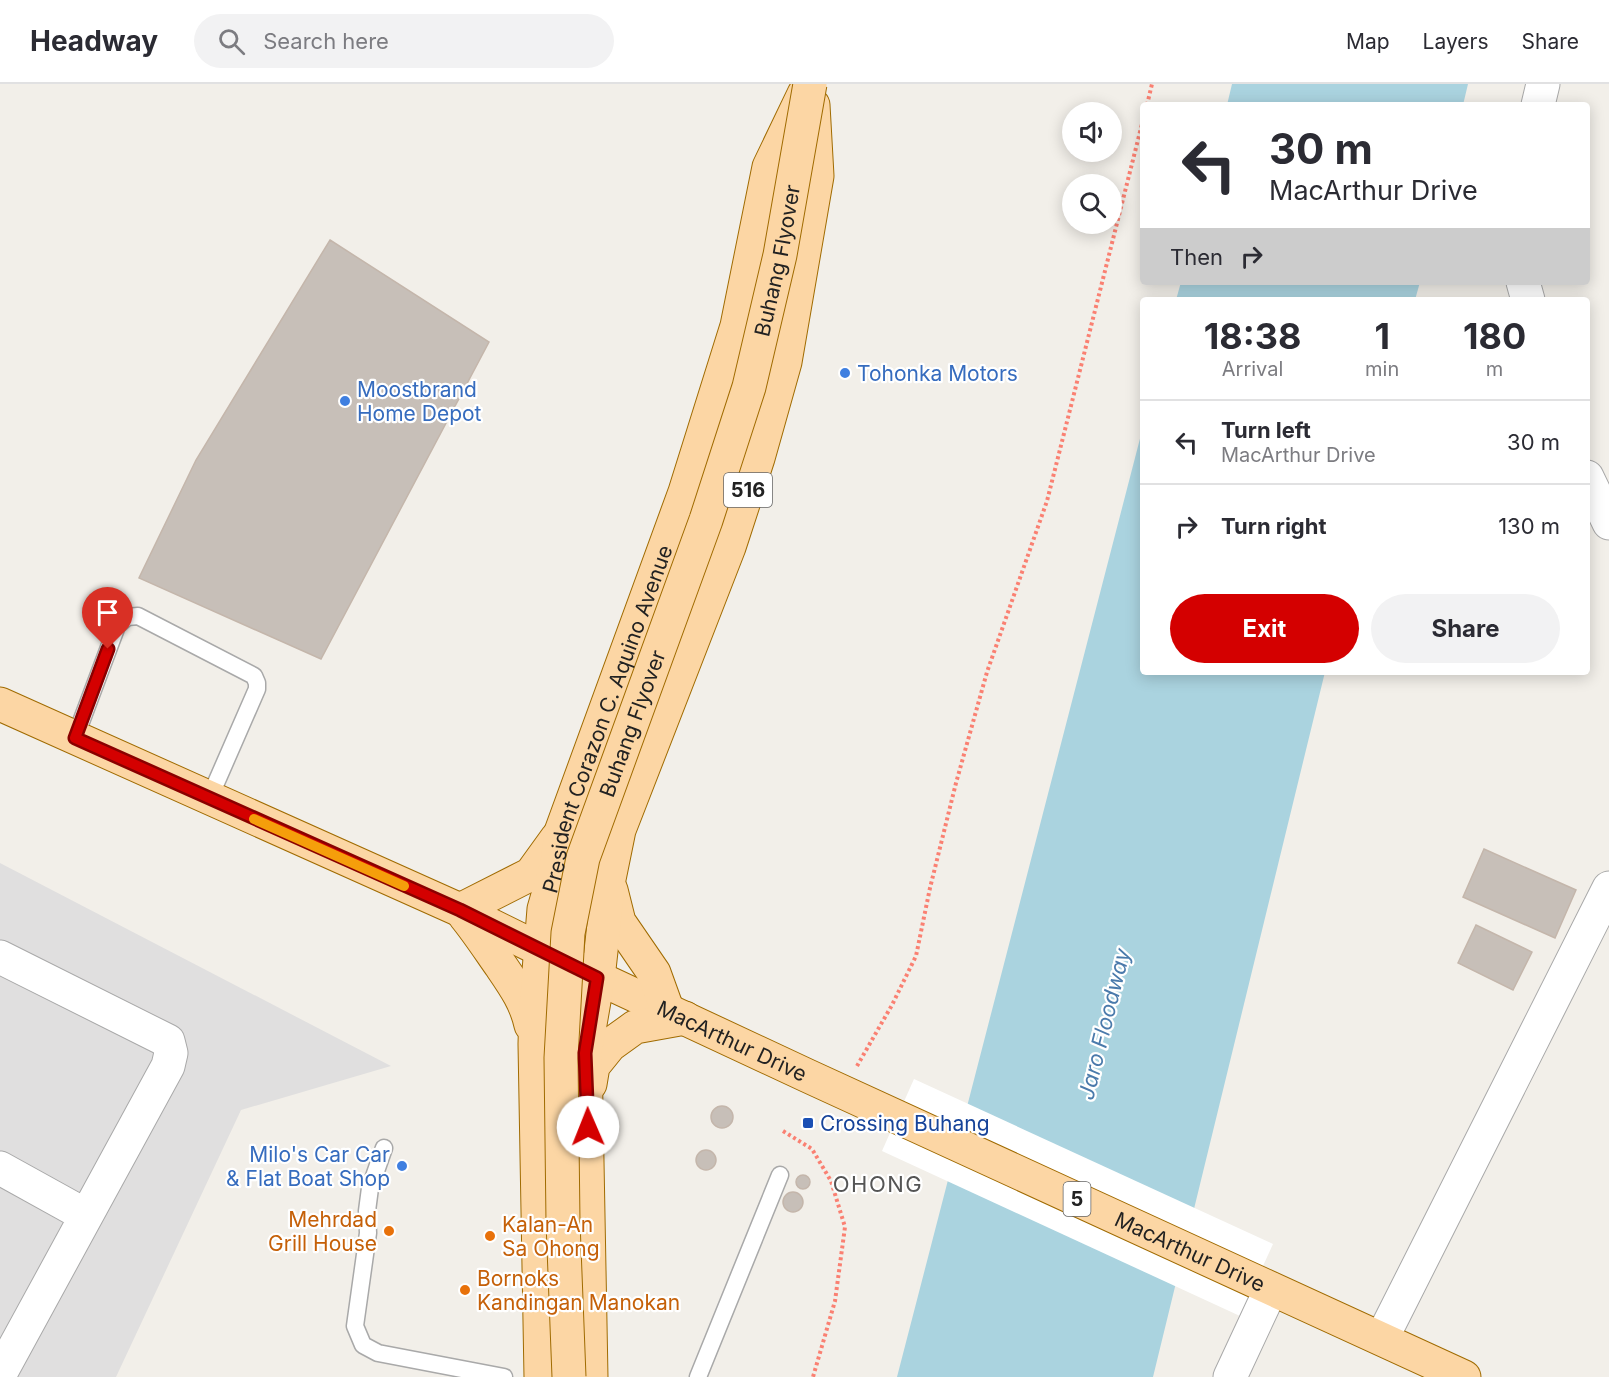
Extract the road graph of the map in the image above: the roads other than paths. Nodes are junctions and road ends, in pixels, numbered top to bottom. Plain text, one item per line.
1 (810, 84) edge
2 (1543, 84) edge
3 (1539, 102) edge
4 (1590, 483) edge
5 (1609, 523) edge
6 (0, 704) edge
7 (75, 738) junction
8 (209, 799) junction
9 (561, 832) junction
10 (609, 879) junction
11 (1609, 888) edge
12 (460, 910) junction
13 (540, 949) junction
14 (0, 957) edge
15 (597, 978) junction
16 (676, 1013) junction
17 (535, 1044) junction
18 (588, 1105) junction
19 (384, 1148) dead end
20 (0, 1168) edge
21 (780, 1175) dead end
22 (85, 1215) junction
23 (1263, 1285) junction
24 (1382, 1338) junction
25 (0, 1374) edge
26 (504, 1377) edge
27 (541, 1377) edge
28 (569, 1377) edge
29 (591, 1377) edge
30 (698, 1377) edge
31 (1230, 1377) edge
32 (1464, 1377) edge

1 - 9 main road, President Corazon C. Aquino Avenue / 516
1 - 10 main road, 516
1 - 28 main road, Buhang Flyover, bridge
2 - 3 street
4 - 5 street
6 - 7 main road, MacArthur Drive / 5
7 - 8 main road, MacArthur Drive / 5
7 - 8 lane
8 - 12 main road, MacArthur Drive / 5
9 - 12 main road
9 - 13 main road, President Corazon C. Aquino Avenue / 516
10 - 15 main road, 516
10 - 16 main road
11 - 24 street
12 - 13 main road, MacArthur Drive / 5
12 - 17 main road
13 - 15 main road, MacArthur Drive / 5
13 - 17 main road, President Corazon C. Aquino Avenue
14 - 22 street
15 - 16 main road, MacArthur Drive / 5
15 - 18 main road
16 - 18 main road
16 - 23 main road, MacArthur Drive / 5
17 - 27 main road, President Corazon C. Aquino Avenue
18 - 29 main road
19 - 26 lane
20 - 22 street
21 - 30 lane
22 - 25 street
23 - 24 main road, MacArthur Drive / 5
23 - 31 street
24 - 32 main road, MacArthur Drive / 5

